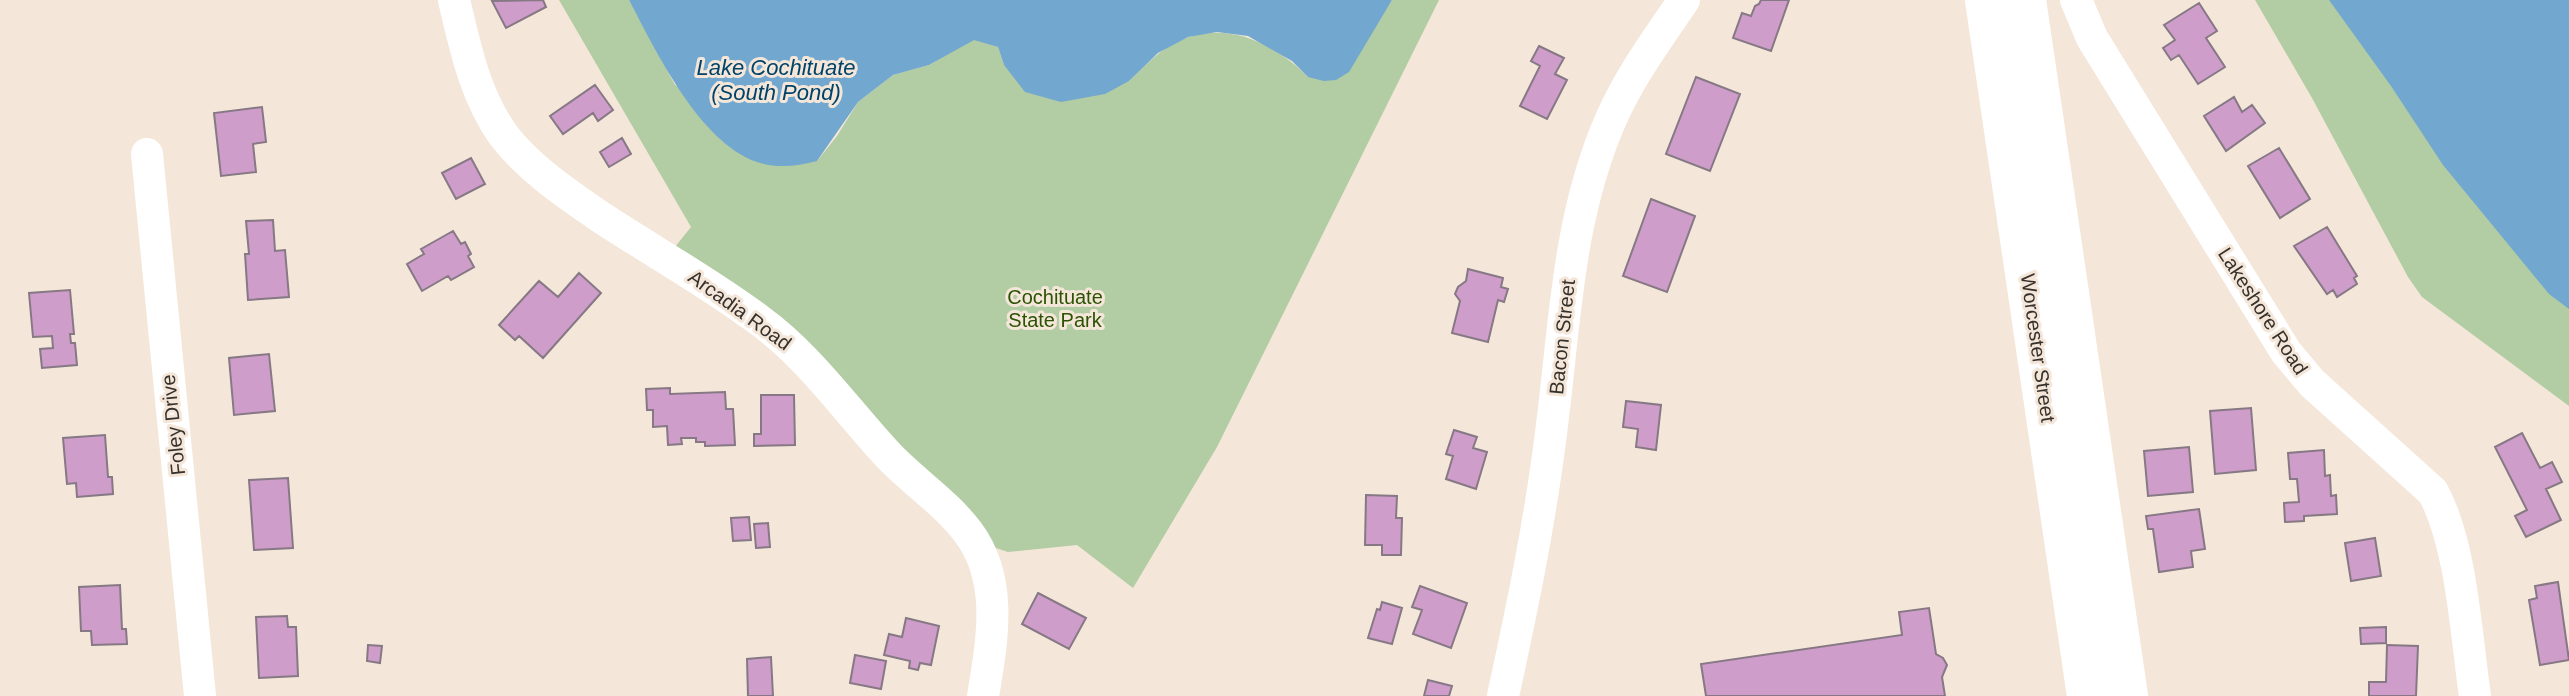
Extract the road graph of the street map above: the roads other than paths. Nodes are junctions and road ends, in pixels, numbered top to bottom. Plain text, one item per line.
1 (454, 0) edge
2 (1684, 0) edge
3 (1987, 0) edge
4 (2024, 0) edge
5 (2076, 0) edge
6 (147, 154) dead end
7 (200, 696) edge
8 (983, 696) edge
9 (1503, 696) edge
10 (2089, 696) edge
11 (2126, 696) edge
12 (2475, 696) edge

1 - 8 street, Arcadia Road
2 - 9 street, Bacon Street
3 - 10 highway, Worcester Street
4 - 11 highway, Worcester Street
5 - 12 street, Lakeshore Road
6 - 7 street, Foley Drive

